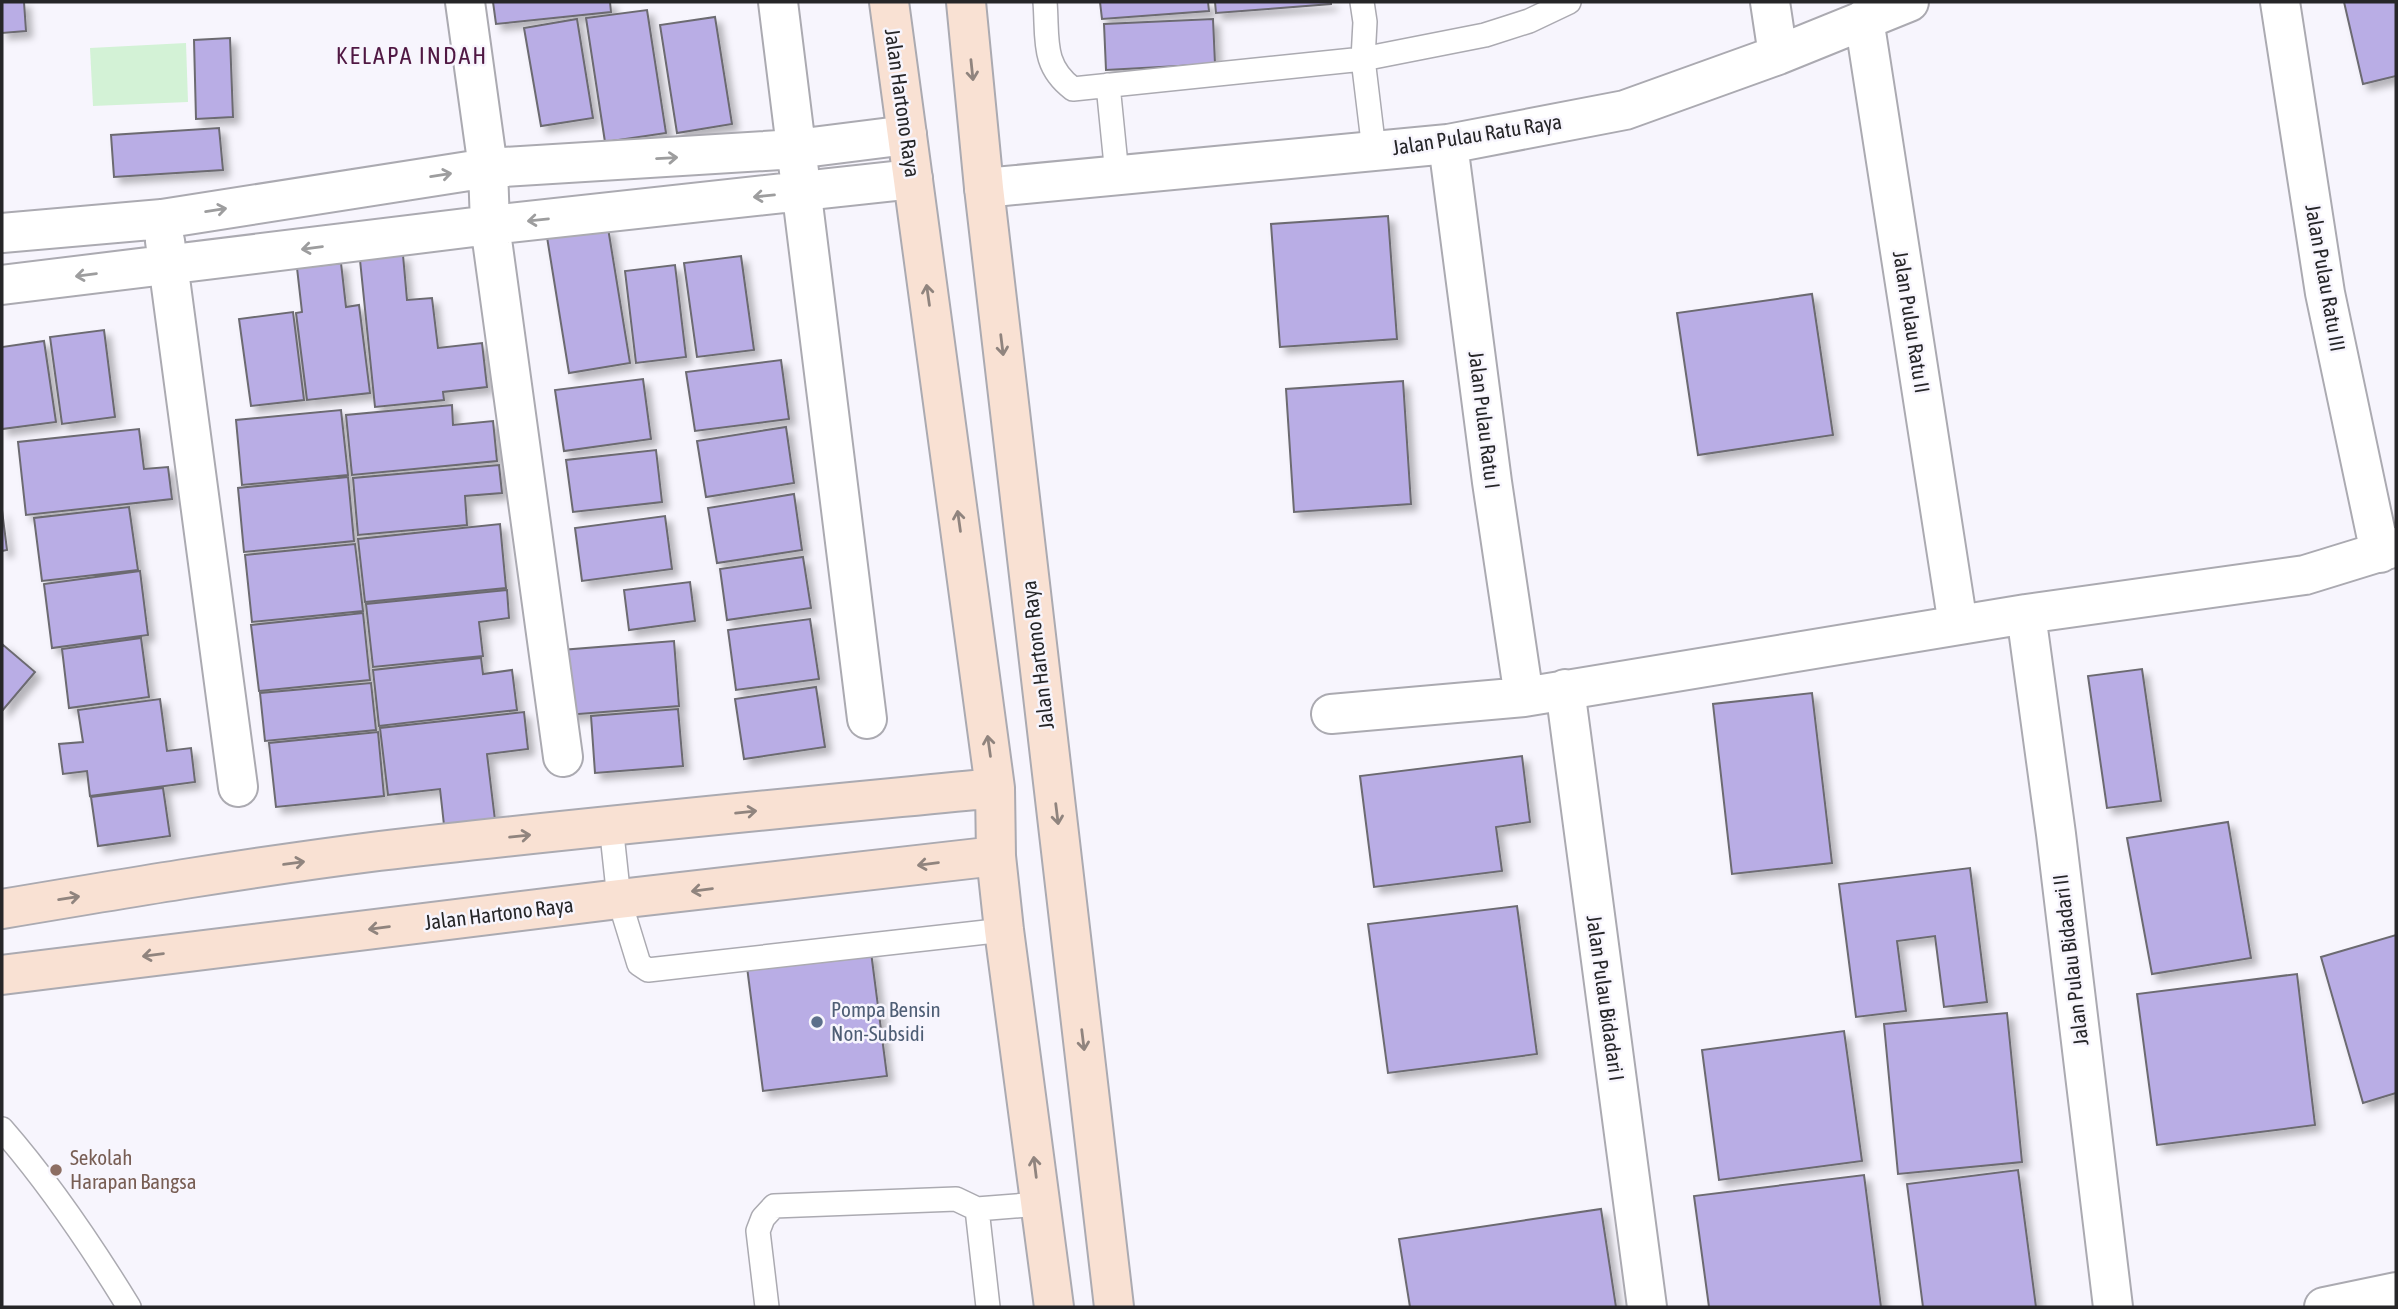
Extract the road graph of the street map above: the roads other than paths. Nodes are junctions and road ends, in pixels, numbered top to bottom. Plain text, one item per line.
1 (464, 2) edge
2 (778, 2) edge
3 (889, 2) edge
4 (966, 2) edge
5 (1045, 2) edge
6 (1362, 2) edge
7 (1569, 2) edge
8 (1770, 2) edge
9 (1909, 2) edge
10 (2280, 2) edge
11 (1864, 19) junction
12 (1778, 55) junction
13 (1363, 59) junction
14 (1108, 85) junction
15 (907, 135) junction
16 (1448, 144) junction
17 (796, 149) junction
18 (1374, 150) junction
19 (488, 168) junction
20 (1117, 175) junction
21 (913, 179) junction
22 (984, 188) junction
23 (802, 192) junction
24 (162, 219) junction
25 (490, 225) junction
26 (2, 233) edge
27 (167, 266) junction
28 (2, 285) edge
29 (2388, 550) edge
30 (2026, 614) junction
31 (1958, 625) junction
32 (1565, 689) junction
33 (1524, 696) junction
34 (1331, 714) dead end
35 (867, 719) dead end
36 (563, 757) dead end
37 (238, 787) dead end
38 (995, 788) junction
39 (611, 825) junction
40 (996, 856) junction
41 (619, 899) junction
42 (2, 909) edge
43 (1004, 930) junction
44 (2, 975) edge
45 (2, 1129) edge
46 (1040, 1204) junction
47 (977, 1209) junction
48 (2396, 1292) edge
49 (129, 1307) edge
50 (767, 1307) edge
51 (988, 1307) edge
52 (1054, 1307) edge
53 (1114, 1307) edge
54 (1647, 1307) edge
55 (2113, 1307) edge
56 (2324, 1307) edge

1 - 19 street
2 - 17 street
3 - 15 street, Jalan Hartono Raya
4 -> 22 street, Jalan Hartono Raya
5 - 14 lane
6 - 13 lane
7 - 13 lane
8 - 12 street
9 - 11 street, Jalan Pulau Ratu Raya
10 - 29 street, Jalan Pulau Ratu III
11 - 12 street, Jalan Pulau Ratu Raya
11 - 31 street, Jalan Pulau Ratu II
12 - 16 street, Jalan Pulau Ratu Raya
13 - 14 lane
13 - 18 lane
14 - 20 lane
15 - 17 street
15 - 21 street, Jalan Hartono Raya
16 - 18 street, Jalan Pulau Ratu Raya
16 - 33 street, Jalan Pulau Ratu I
19 -> 17 street
17 - 23 street
18 - 20 street, Jalan Pulau Ratu Raya
24 -> 19 street
19 - 25 street
20 - 22 street, Jalan Pulau Ratu Raya
21 - 23 street
38 -> 21 street, Jalan Hartono Raya
22 -> 53 street, Jalan Hartono Raya
23 -> 25 street
23 - 35 street
24 - 26 street
24 - 27 street
25 -> 27 street
25 - 36 street
27 -> 28 street
27 - 37 street
29 - 30 street
30 - 31 street
30 - 55 street, Jalan Pulau Bidadari II
31 - 32 street
32 - 33 street
32 - 54 street, Jalan Pulau Bidadari I
33 - 34 street
39 -> 38 street
38 - 40 street, Jalan Hartono Raya
39 - 41 lane
42 -> 39 street
40 -> 41 street, Jalan Hartono Raya
40 - 43 street, Jalan Hartono Raya
41 - 43 lane
41 -> 44 street, Jalan Hartono Raya
46 -> 43 street, Jalan Hartono Raya
45 - 49 lane
46 - 47 lane
46 - 52 street, Jalan Hartono Raya
47 - 50 lane
47 - 51 lane
48 - 56 street

